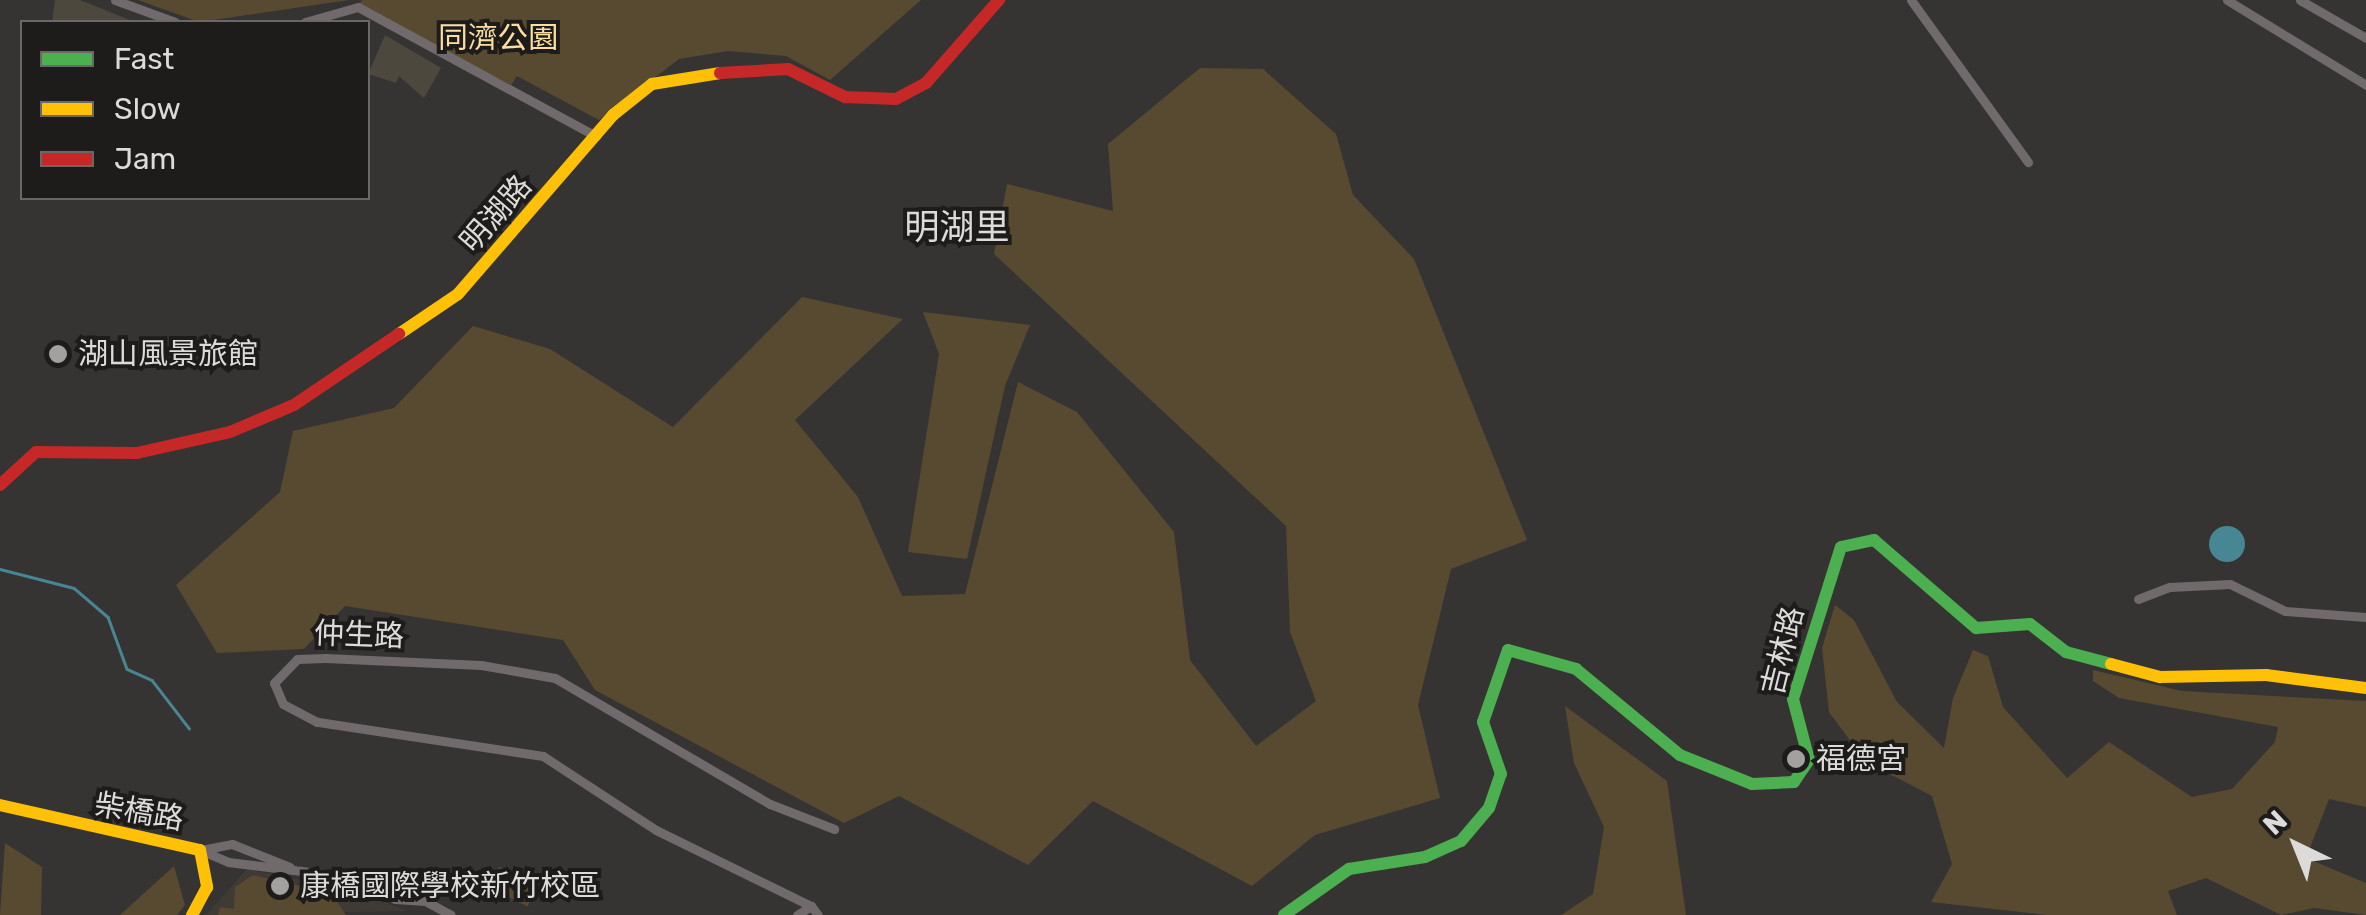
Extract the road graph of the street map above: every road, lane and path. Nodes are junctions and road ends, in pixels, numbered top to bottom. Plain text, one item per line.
1 (115, 0) edge
2 (999, 0) edge
3 (1912, 0) edge
4 (2227, 0) edge
5 (2300, 0) edge
6 (360, 3) edge
7 (169, 20) edge
8 (311, 20) edge
9 (2366, 38) edge
10 (2366, 86) edge
11 (596, 136) junction
12 (2028, 162) dead end
13 (0, 485) edge
14 (2138, 599) dead end
15 (2366, 617) edge
16 (2366, 688) edge
17 (0, 805) edge
18 (834, 829) dead end
19 (200, 850) junction
20 (292, 869) junction
21 (422, 901) junction
22 (814, 911) edge
23 (192, 915) edge
24 (416, 915) edge
25 (451, 915) edge
26 (797, 915) edge
27 (1284, 915) edge

1 - 7 street
2 - 11 street, 明湖路
3 - 12 street
4 - 10 street
5 - 9 street
6 - 8 street
6 - 11 street
11 - 13 street, 明湖路
14 - 15 street
16 - 27 street, 吉林路
17 - 19 street, 柴橋路
18 - 22 street, 仲生路
19 - 20 street
19 - 20 street
19 - 23 street, 柴橋路
20 - 21 street
21 - 24 street
21 - 25 street
22 - 26 street

